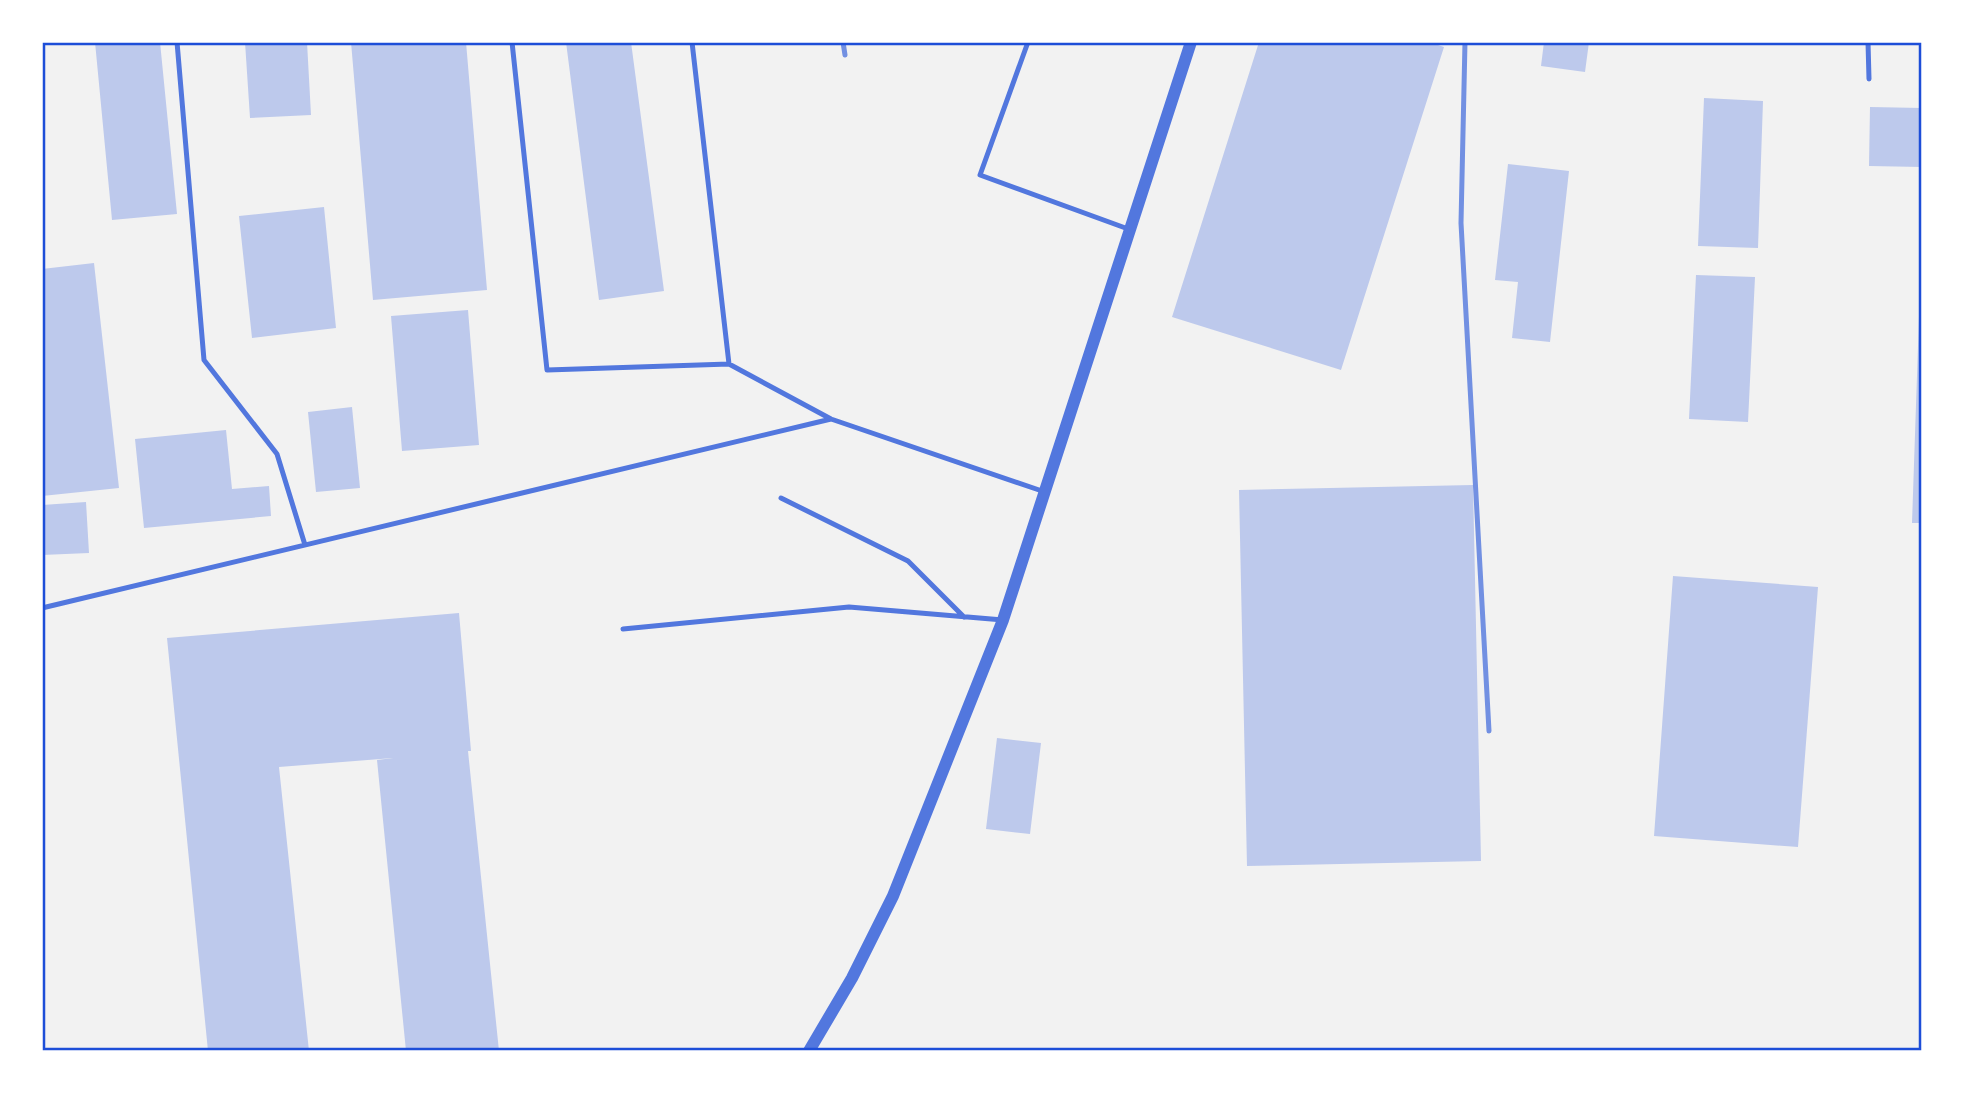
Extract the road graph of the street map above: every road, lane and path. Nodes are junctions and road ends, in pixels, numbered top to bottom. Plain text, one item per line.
1 (177, 42) edge
2 (512, 42) edge
3 (692, 42) edge
4 (1028, 42) edge
5 (1191, 42) edge
6 (1868, 42) edge
7 (1869, 79) dead end
8 (1130, 230) junction
9 (729, 363) junction
10 (831, 419) junction
11 (1045, 492) junction
12 (781, 498) dead end
13 (305, 545) junction
14 (42, 608) edge
15 (964, 617) junction
16 (1003, 620) junction
17 (623, 629) dead end
18 (809, 1051) edge

1 - 13 lane
2 - 9 lane
3 - 9 lane
4 - 8 lane
5 - 8 street
6 - 7 lane
8 - 11 street
9 - 10 lane
10 - 11 lane
10 - 13 lane
11 - 16 street
12 - 15 lane
13 - 14 lane
15 - 16 lane
15 - 17 lane
16 - 18 street

